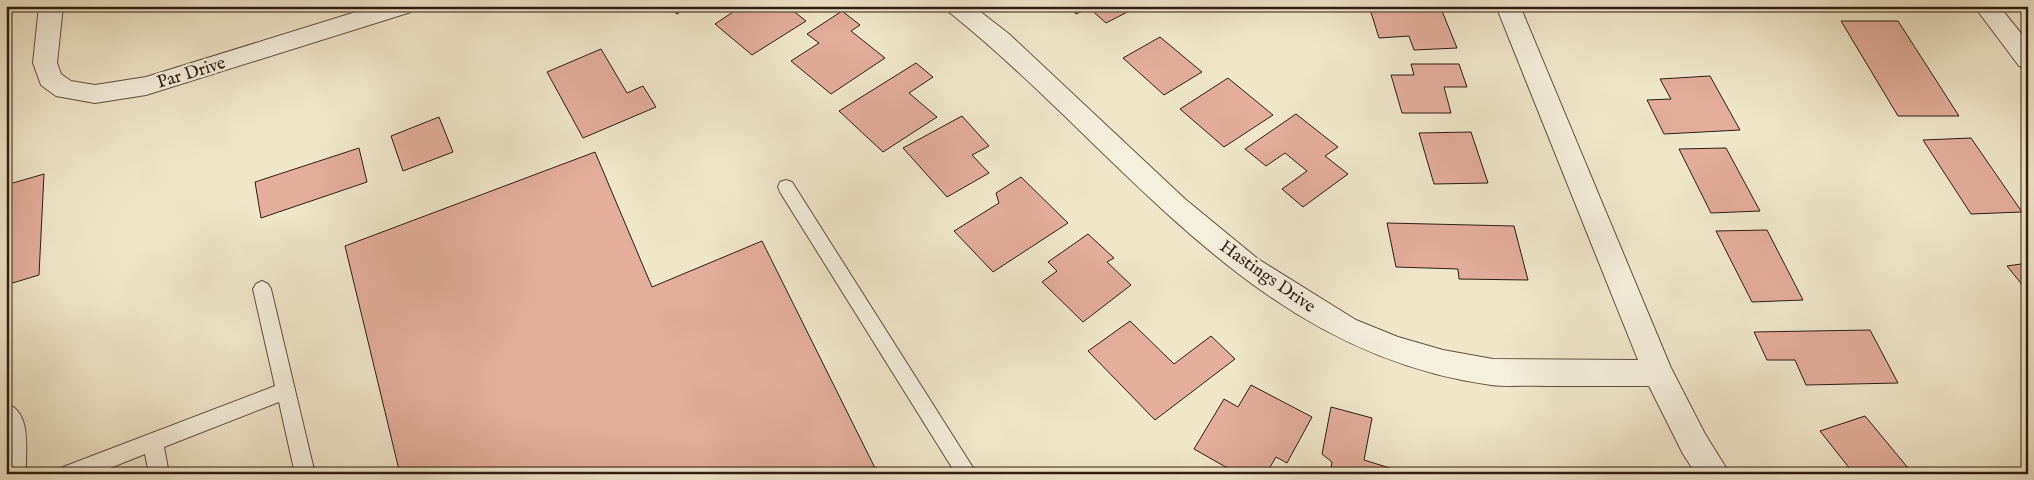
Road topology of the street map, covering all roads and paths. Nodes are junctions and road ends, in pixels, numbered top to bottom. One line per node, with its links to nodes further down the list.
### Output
1 (51, 6): 2 (street, Par Drive)
2 (404, 6)
3 (957, 6): 11 (street, Hastings Drive)
4 (1508, 6): 11 (street)
5 (1986, 6): 7 (street)
6 (2028, 22): 7 (street)
7 (2002, 26): 8 (street)
8 (2028, 60)
9 (786, 187): 19 (lane)
10 (262, 288): 12 (lane)
11 (1658, 373): 20 (street)
12 (286, 391): 14 (lane); 18 (lane)
13 (6, 412): 15 (lane)
14 (153, 442): 16 (lane); 17 (lane)
15 (16, 474)
16 (70, 474)
17 (159, 474)
18 (305, 474)
19 (968, 474)
20 (1714, 474)

